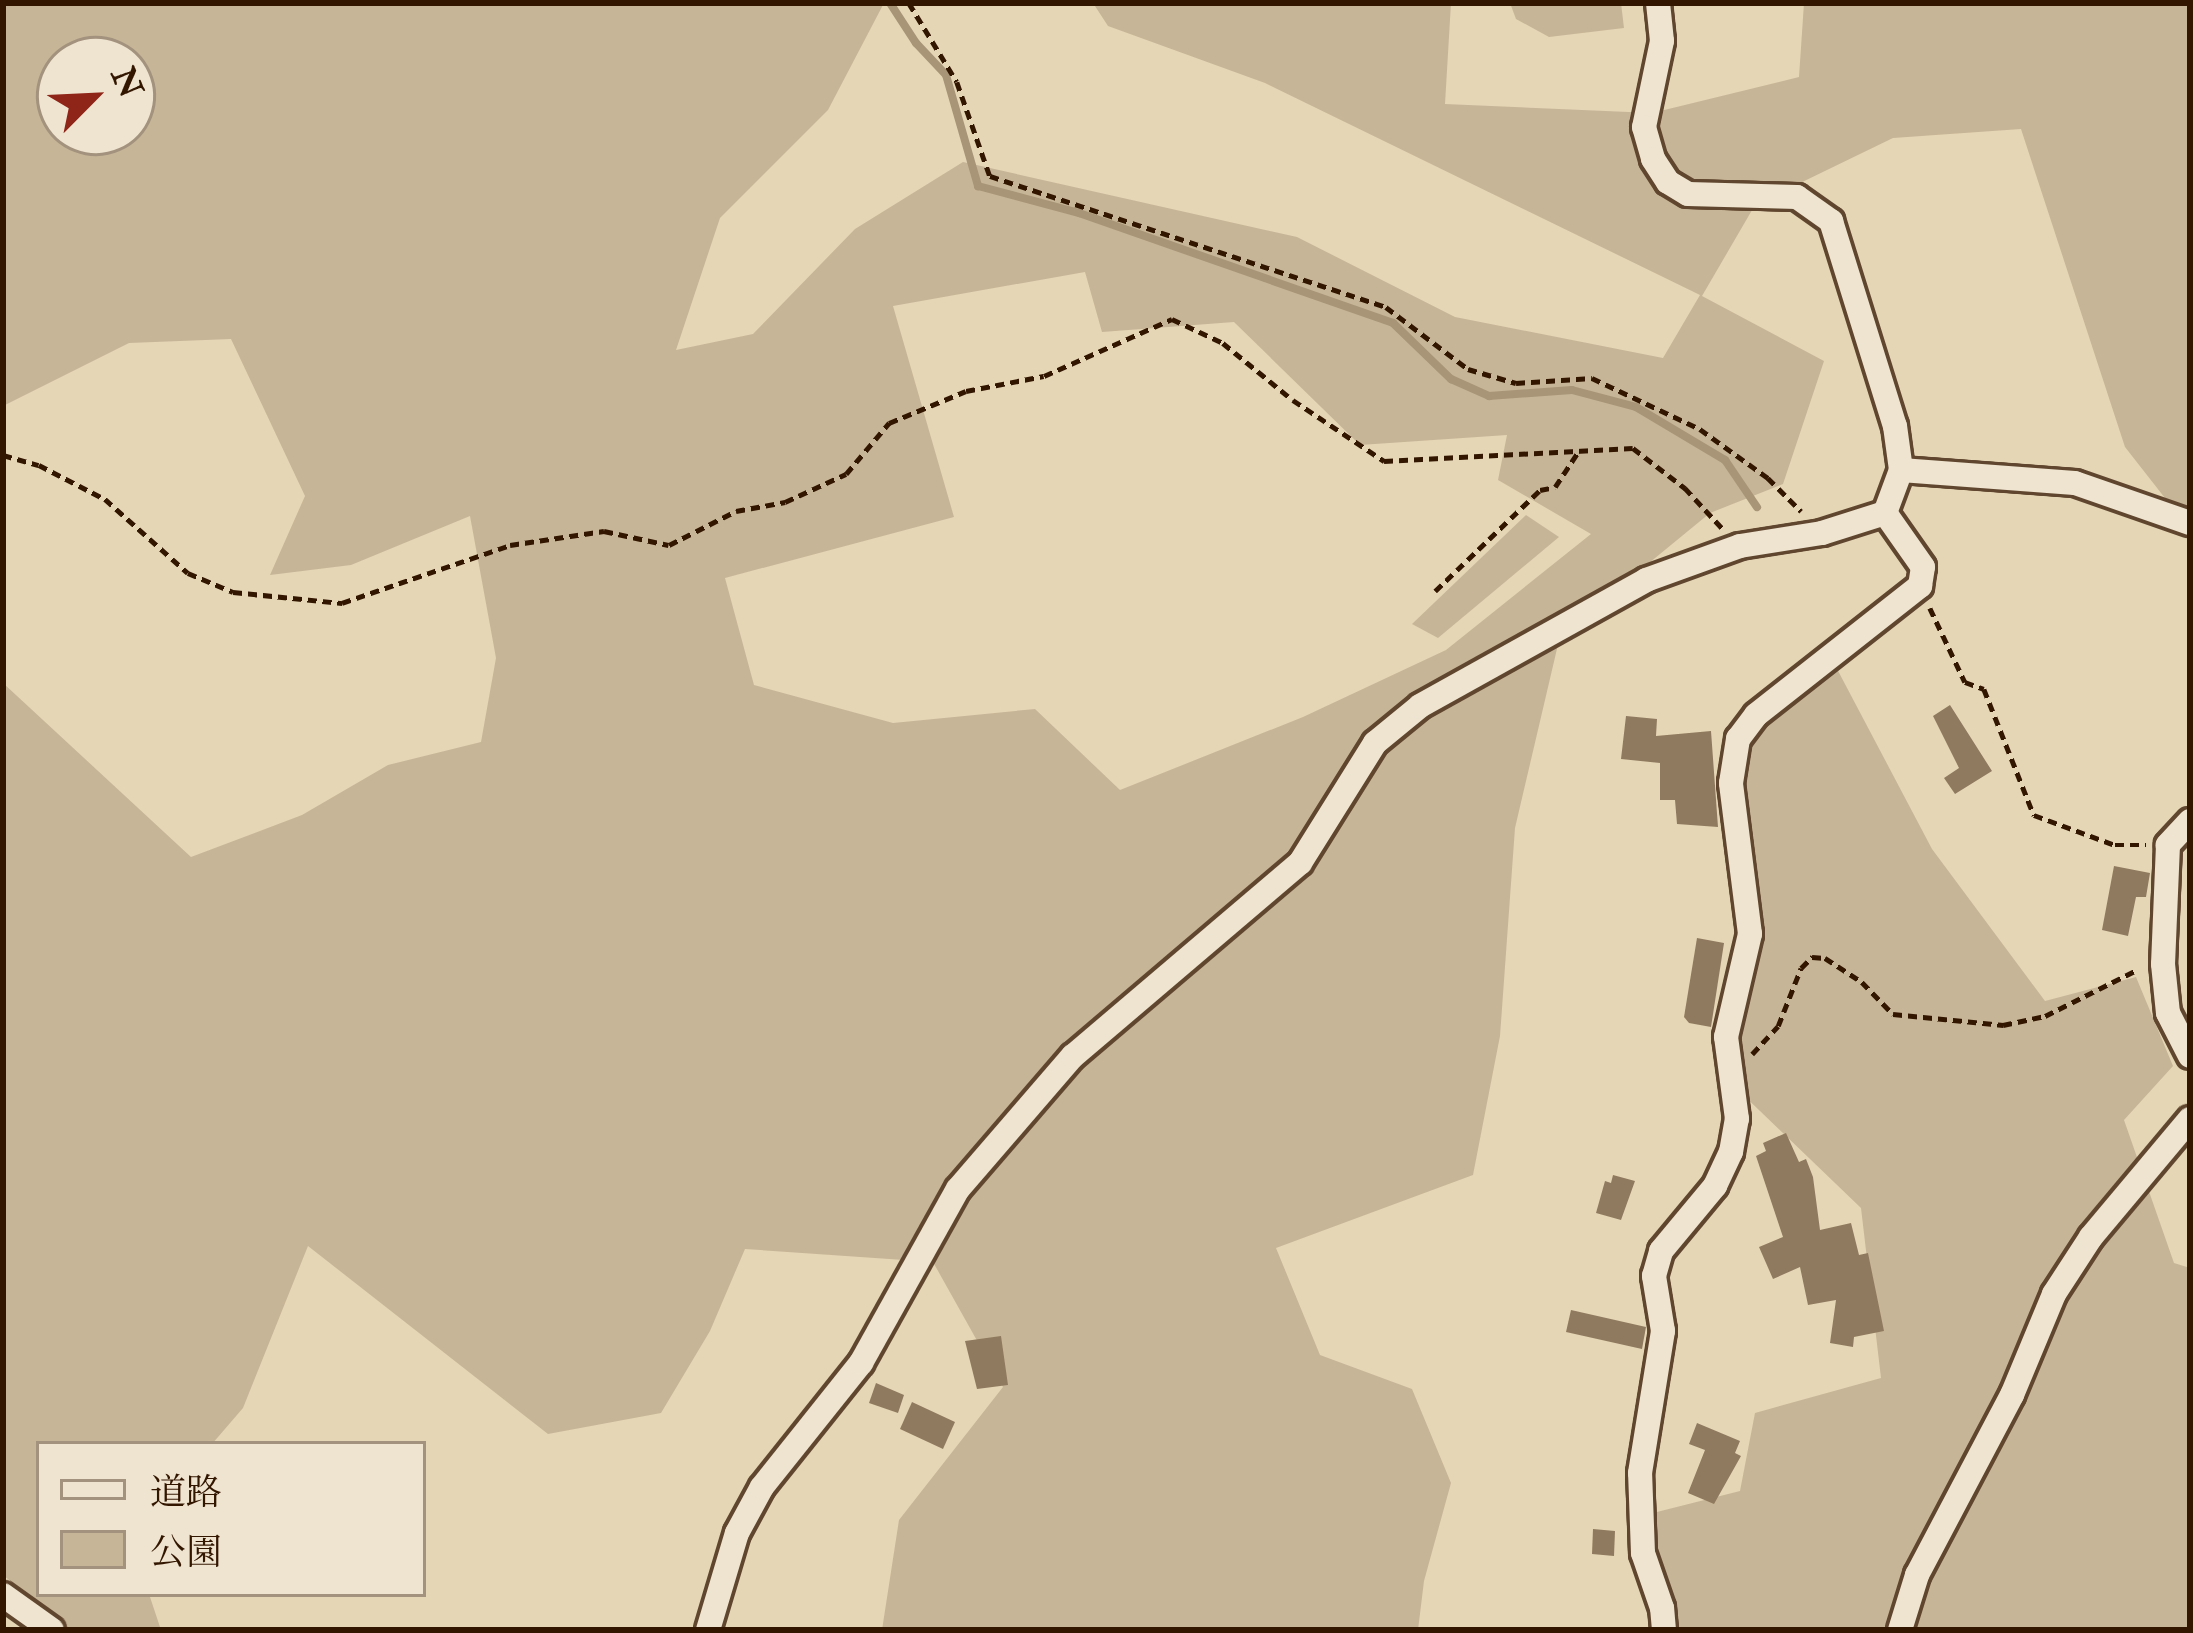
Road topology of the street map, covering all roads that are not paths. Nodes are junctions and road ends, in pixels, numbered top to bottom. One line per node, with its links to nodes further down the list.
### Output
1 (1658, 3): 2 (street)
2 (1901, 470): 3 (street); 4 (street)
3 (1885, 513): 10 (street); 11 (street)
4 (2190, 524)
5 (2190, 821): 6 (street)
6 (2190, 1056)
7 (2190, 1119): 12 (street)
8 (3, 1595): 9 (street)
9 (52, 1630)
10 (708, 1630)
11 (1664, 1630)
12 (1900, 1630)

